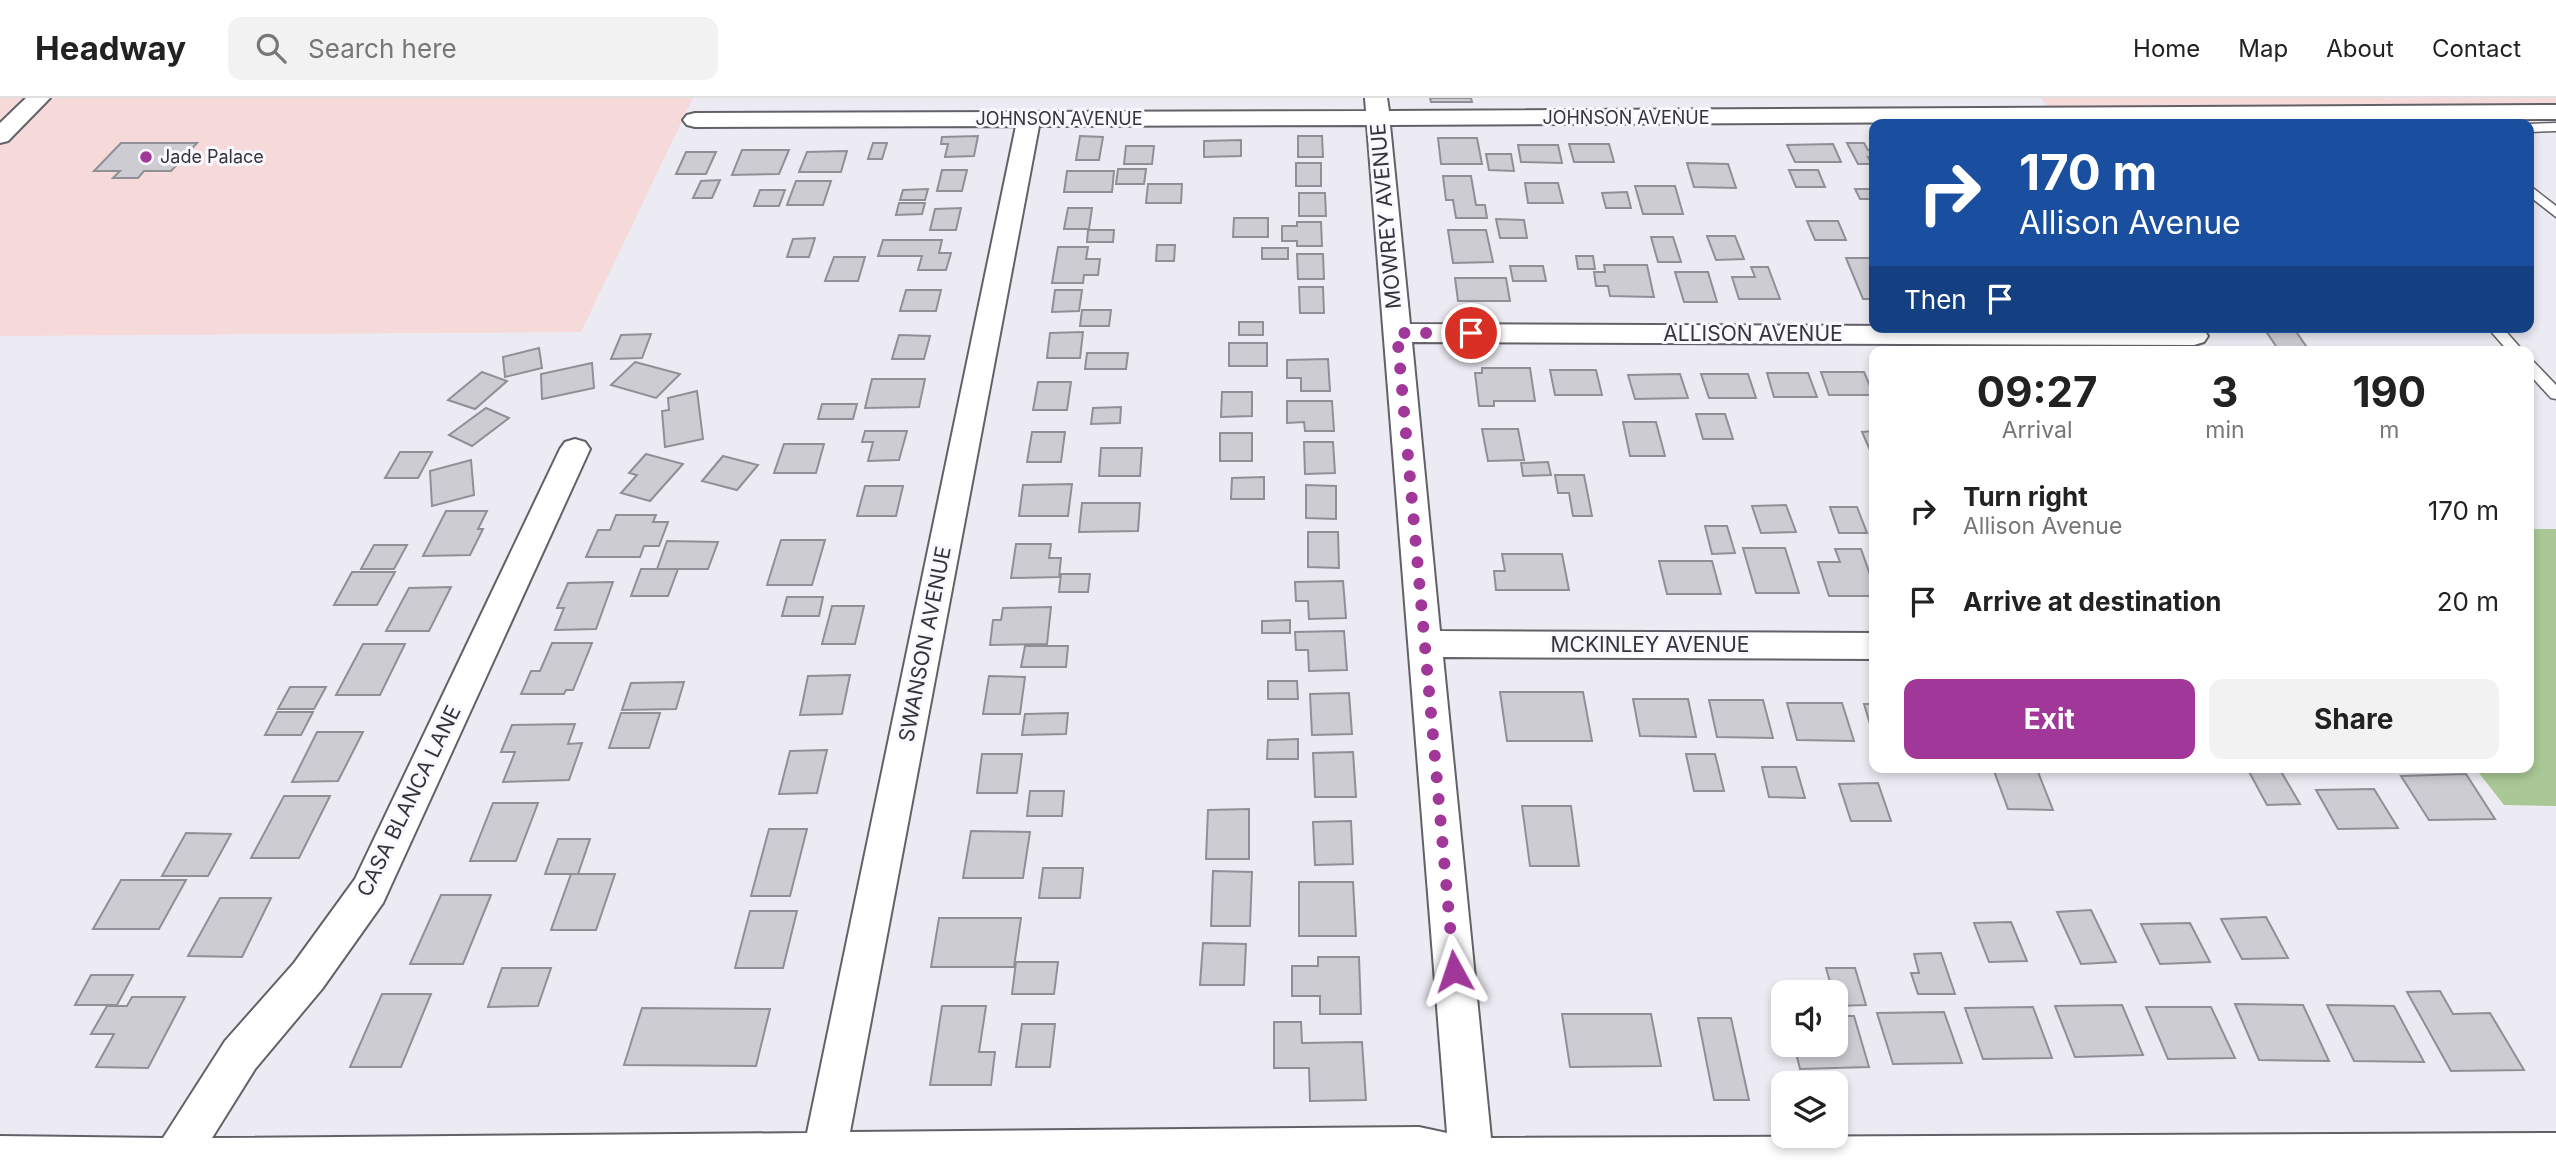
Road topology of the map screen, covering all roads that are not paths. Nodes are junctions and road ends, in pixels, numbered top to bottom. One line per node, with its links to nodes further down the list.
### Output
1 (39, 98): 9 (street)
2 (1377, 108): 3 (street, JOHNSON AVENUE); 5 (street, JOHNSON AVENUE); 12 (street, MOWREY AVENUE)
3 (2050, 112): 4 (street, JOHNSON AVENUE)
4 (2556, 112)
5 (1029, 119): 6 (street, JOHNSON AVENUE); 24 (street, SWANSON AVENUE)
6 (695, 120)
7 (2556, 127): 8 (lane)
8 (2534, 128)
9 (0, 136)
10 (2534, 193): 11 (lane)
11 (2556, 213)
12 (1397, 333): 14 (street, ALLISON AVENUE); 19 (street, MOWREY AVENUE)
13 (2500, 333): 15 (lane)
14 (2195, 338)
15 (2511, 346)
16 (2534, 370): 17 (lane)
17 (2556, 394)
18 (575, 449): 23 (street, CASA BLANCA LANE)
19 (1425, 645): 20 (street, MCKINLEY AVENUE); 25 (street, MOWREY AVENUE)
20 (1869, 646)
21 (2556, 1155): 25 (street)
22 (0, 1158): 23 (street)
23 (174, 1160): 24 (street)
24 (823, 1162): 25 (street)
25 (1471, 1165)

